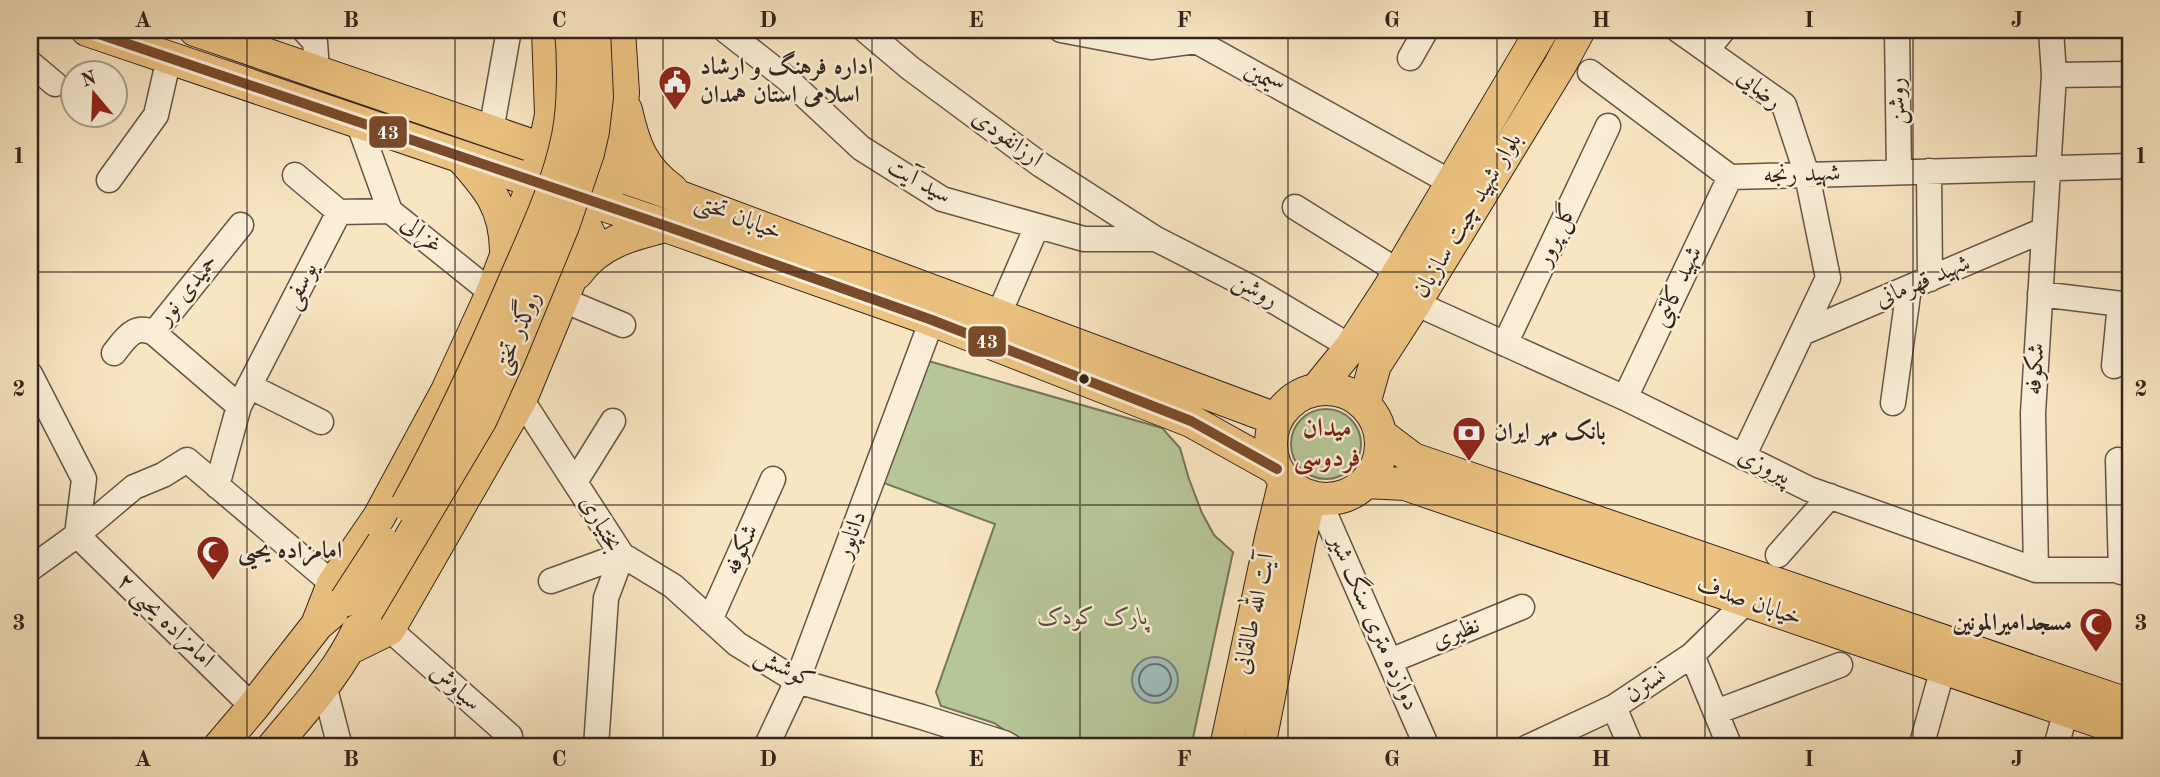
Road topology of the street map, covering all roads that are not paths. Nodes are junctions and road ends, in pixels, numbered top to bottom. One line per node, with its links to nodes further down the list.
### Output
1 (87, 30): 20 (main road, خیابان تختی)
2 (195, 30): 23 (main road, خیابان تختی)
3 (304, 30): 23 (street)
4 (509, 30): 33 (street)
5 (594, 30): 102 (main road, روگذر تختی, bridge)
6 (619, 30): 28 (main road)
7 (725, 30): 55 (street, سید آیت)
8 (865, 30): 57 (street, ارزانفودی)
9 (1060, 30): 18 (street, سیمین)
10 (1426, 30): 21 (street)
11 (1542, 30): 46 (main road, بلوار شهید چیت سازیان)
12 (1579, 30): 64 (main road, بلوار شهید چیت سازیان)
13 (1678, 30): 19 (street, رضایی)
14 (1723, 30): 19 (street)
15 (1897, 30): 39 (street, روشن)
16 (2050, 30): 25 (street, شکوفه)
17 (556, 33): 29 (main road); 33 (main road); 102 (main road, روگذر تختی, bridge)
18 (1191, 36): 46 (street, سیمین)
19 (1707, 50): 42 (street, رضایی)
20 (169, 58): 30 (main road, خیابان تختی); 44 (street)
21 (1410, 58)
22 (30, 64): 27 (street)
23 (317, 71): 33 (main road, خیابان تختی)
24 (1590, 72): 43 (street, شهید رنجه)
25 (2054, 75): 26 (street); 37 (street, شکوفه)
26 (2130, 75)
27 (55, 84)
28 (623, 93): 32 (main road); 47 (main road)
29 (551, 115): 32 (main road); 34 (main road)
30 (358, 122): 35 (main road, خیابان تختی); 50 (street, غزالی)
31 (1608, 126): 71 (street, گل پرور)
32 (620, 130): 38 (main road)
33 (495, 132): 34 (main road, خیابان تختی)
34 (544, 149): 38 (main road, خیابان تختی); 45 (main road)
35 (461, 157): 45 (main road, خیابان تختی); 58 (main road)
36 (2130, 166): 37 (street, شهید رنجه)
37 (2048, 168): 40 (street, شهید رنجه); 56 (street, شکوفه)
38 (612, 172): 47 (main road, خیابان تختی); 48 (main road)
39 (1899, 172): 40 (street, شهید رنجه); 42 (street, شهید رنجه)
40 (1929, 172): 60 (street)
41 (295, 175): 51 (street)
42 (1807, 175): 43 (street, شهید رنجه); 70 (street)
43 (1730, 177): 78 (street, شهید کاتبی)
44 (109, 180)
45 (534, 181): 48 (main road, خیابان تختی); 52 (main road)
46 (1452, 183): 59 (main road, بلوار شهید چیت سازیان)
47 (681, 197): 66 (main road, خیابان تختی)
48 (603, 205): 54 (main road, خیابان تختی)
49 (1295, 207): 59 (street)
50 (390, 211): 51 (street); 62 (street, غزالی)
51 (340, 212): 77 (street, یوسفی)
52 (522, 212): 58 (main road); 61 (main road)
53 (241, 225): 69 (street, حمیدی نور)
54 (666, 226): 61 (main road); 67 (main road, خیابان تختی)
55 (1037, 226): 57 (street, سید آیت); 66 (street)
56 (2044, 230): 60 (street, شهید قهرمانی); 63 (street, شکوفه)
57 (1156, 239): 72 (street, روشن)
58 (506, 253): 62 (main road)
59 (1399, 272): 72 (main road, بلوار شهید چیت سازیان)
60 (1920, 283): 70 (street, شهید قهرمانی); 80 (street)
61 (566, 291): 68 (street); 79 (main road)
62 (492, 293): 102 (main road)
63 (2040, 293): 65 (street); 98 (street, شکوفه)
64 (1415, 303): 71 (street, پیروزی); 81 (main road, بلوار شهید چیت سازیان)
65 (2125, 304): 74 (street)
66 (998, 316): 82 (main road, خیابان تختی)
67 (932, 320): 92 (main road, خیابان تختی); 109 (street, داناپور)
68 (623, 325)
69 (153, 333): 73 (street); 77 (street, حمیدی نور)
70 (1802, 333): 86 (street)
71 (1506, 344): 78 (street, پیروزی)
72 (1351, 347): 76 (main road, بلوار شهید چیت سازیان)
73 (114, 354)
74 (2114, 366)
75 (30, 374): 94 (street)
76 (1317, 389): 81 (main road); 82 (main road)
77 (244, 396): 84 (street, حمیدی نور); 91 (street, یوسفی)
78 (1625, 398): 86 (street, پیروزی)
79 (522, 400): 89 (street, بختیاری); 102 (main road)
80 (1893, 403)
81 (1364, 404): 85 (main road)
82 (1276, 419): 92 (main road)
83 (613, 421): 89 (street)
84 (321, 422)
85 (1380, 434): 90 (main road); 111 (main road, خیابان صدف)
86 (1743, 457): 93 (street, پیروزی)
87 (2118, 460): 99 (street)
88 (773, 479): 104 (street, شکوفه)
89 (575, 482): 95 (street, بختیاری)
90 (1366, 482): 92 (main road); 101 (main road, خیابان صدف)
91 (218, 485): 94 (street); 102 (street)
92 (1298, 486): 106 (street, دوازده متری سنگ شیر); 124 (main road, آیت الله طالقانی); 125 (main road, آیت الله طالقانی)
93 (1830, 496): 96 (street); 98 (street, پیروزی)
94 (77, 535): 97 (street); 112 (street, امامزاده یحیی ۲)
95 (622, 555): 100 (street); 104 (street, کوشش); 122 (street, بختیاری)
96 (1778, 555)
97 (30, 569)
98 (2036, 570): 99 (street, پیروزی)
99 (2126, 571)
100 (551, 581)
101 (1747, 601): 105 (street, نسترن); 108 (main road, خیابان صدف)
102 (359, 606): 110 (main road); 112 (main road); 121 (street, سیاوش)
103 (1522, 607): 106 (street, نظیری)
104 (710, 620): 109 (street, کوشش)
105 (1692, 655): 113 (street, نسترن); 115 (street)
106 (1390, 661): 126 (street, دوازده متری سنگ شیر)
107 (1840, 665): 115 (street)
108 (1943, 668): 114 (main road, خیابان صدف); 130 (street)
109 (797, 681): 117 (street, کوشش); 123 (street, داناپور)
110 (324, 685): 119 (main road); 120 (street)
111 (2130, 705)
112 (253, 707): 118 (main road)
113 (1614, 707): 127 (street, نسترن); 128 (street)
114 (2066, 710): 116 (main road, خیابان صدف); 131 (street)
115 (1716, 712): 129 (street)
116 (2130, 732)
117 (1006, 746)
118 (219, 747)
119 (273, 747)
120 (340, 747)
121 (502, 747)
122 (596, 747)
123 (766, 747)
124 (1226, 747)
125 (1259, 747)
126 (1427, 747)
127 (1528, 747)
128 (1631, 747)
129 (1730, 747)
130 (1921, 747)
131 (2056, 747)

